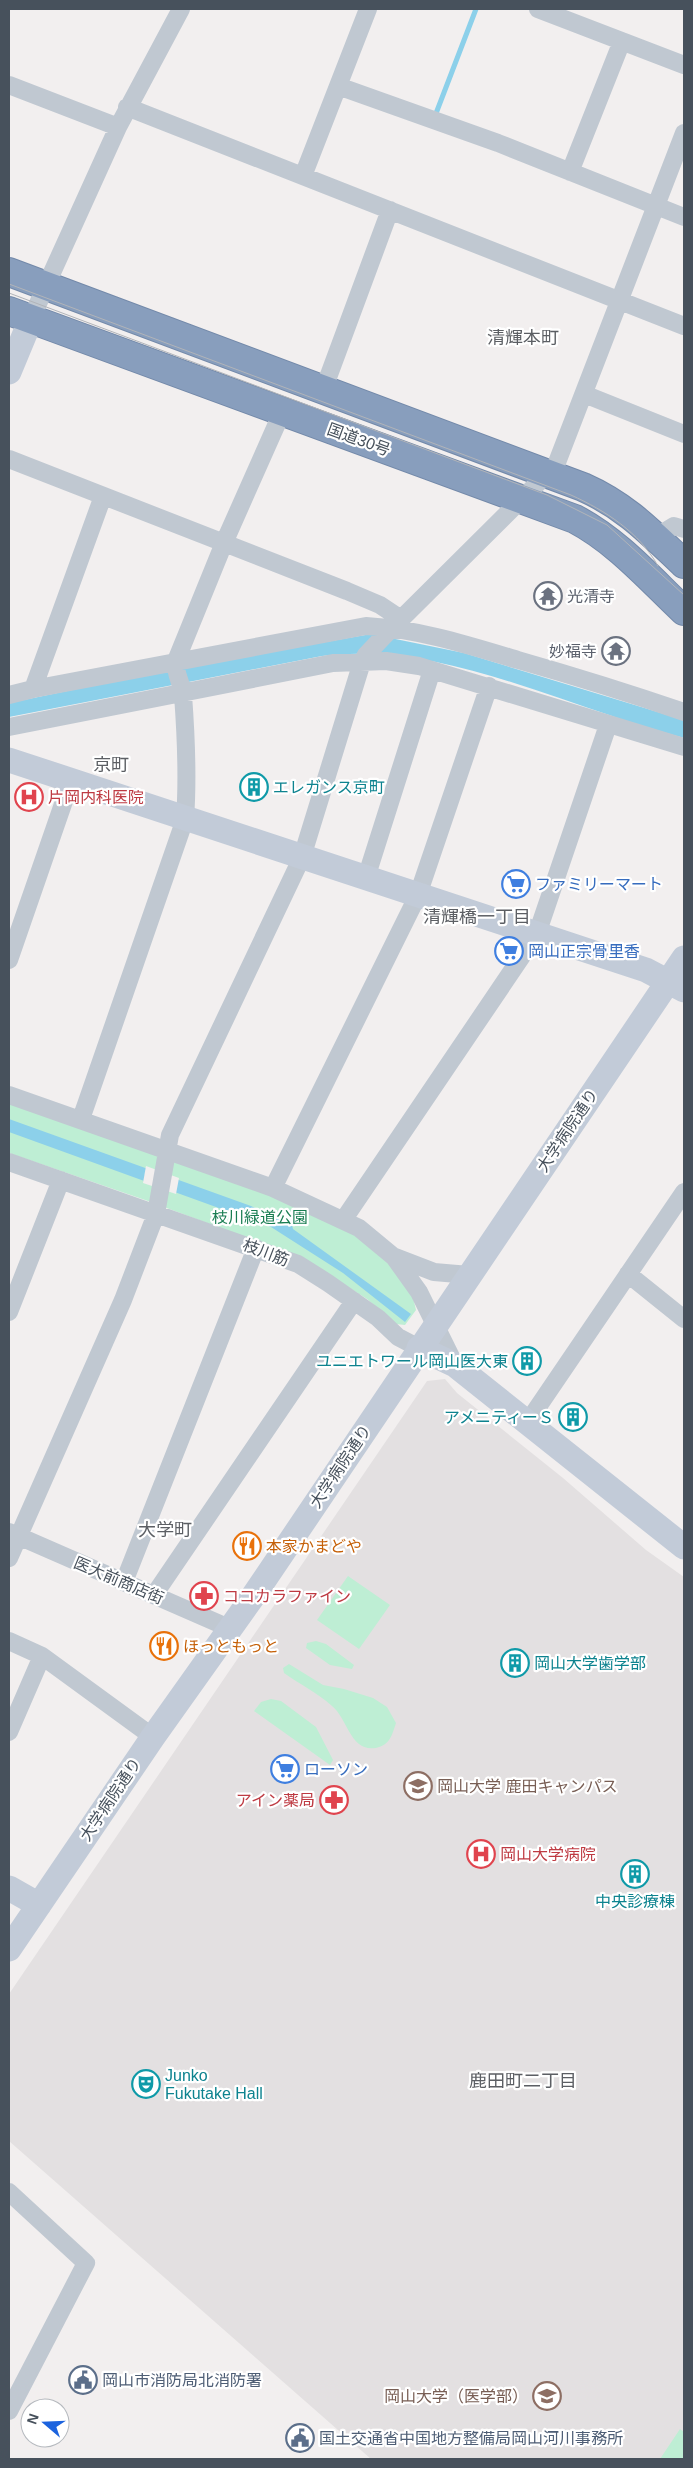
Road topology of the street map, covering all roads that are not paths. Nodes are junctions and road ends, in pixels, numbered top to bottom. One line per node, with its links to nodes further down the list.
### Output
1 (181, 9): 8 (street)
2 (368, 9): 7 (street)
3 (538, 9): 4 (street)
4 (622, 41): 5 (street); 11 (street)
5 (684, 65)
6 (9, 85): 9 (street)
7 (338, 86): 11 (street); 12 (street)
8 (127, 108): 9 (street); 12 (street)
9 (118, 127): 17 (street)
10 (684, 133): 13 (street)
11 (570, 172): 13 (street)
12 (303, 176): 14 (street)
13 (656, 206): 15 (street); 18 (street)
14 (390, 210): 18 (street); 22 (street)
15 (684, 217)
16 (9, 272): 17 (highway, 国道30号)
17 (46, 287): 19 (street); 22 (highway, 国道30号)
18 (620, 300): 20 (street); 23 (street)
19 (20, 315): 21 (street); 24 (highway, 国道30号)
20 (684, 326)
21 (9, 372)
22 (323, 391): 27 (highway, 国道30号)
23 (584, 394): 25 (street); 27 (street)
24 (283, 410): 29 (highway, 国道30号); 32 (street)
25 (684, 434)
26 (9, 458): 28 (street)
27 (547, 473): 29 (street); 31 (highway, 国道30号)
28 (103, 496): 32 (street); 40 (street)
29 (522, 500): 34 (highway, 国道30号); 35 (street)
30 (684, 529): 31 (street)
31 (656, 537): 33 (highway, 国道30号)
32 (224, 544): 35 (street); 37 (street)
33 (684, 564)
34 (684, 611)
35 (393, 627): 36 (street); 37 (street); 43 (street)
36 (364, 658): 38 (street); 41 (street); 50 (street)
37 (176, 664): 40 (street); 41 (street)
38 (432, 670): 39 (street); 51 (street)
39 (489, 686): 44 (street); 52 (street)
40 (33, 689): 42 (street)
41 (182, 689): 45 (street); 49 (street)
42 (9, 695)
43 (684, 712)
44 (608, 725): 46 (street); 53 (street)
45 (9, 727)
46 (684, 747)
47 (9, 760): 48 (street)
48 (70, 781): 49 (street); 55 (street)
49 (186, 819): 50 (street); 58 (street)
50 (302, 857): 51 (street); 59 (street)
51 (366, 878): 52 (street)
52 (418, 896): 53 (street); 62 (street)
53 (537, 934): 56 (street); 65 (street)
54 (684, 958): 56 (street, 大学病院通り)
55 (9, 960)
56 (676, 985): 69 (street, 大学病院通り)
57 (9, 1095): 58 (street)
58 (81, 1120): 59 (street)
59 (167, 1149): 62 (street); 64 (street)
60 (9, 1162): 61 (street, 枝川筋)
61 (61, 1180): 64 (street, 枝川筋); 71 (street)
62 (273, 1188): 65 (street)
63 (684, 1192): 68 (street)
64 (156, 1214): 66 (street, 枝川筋); 77 (street)
65 (344, 1219): 67 (street)
66 (256, 1248): 70 (street, 枝川筋); 80 (street)
67 (394, 1257): 69 (street); 73 (street)
68 (628, 1274): 72 (street); 76 (street)
69 (470, 1275): 73 (street, 大学病院通り)
70 (354, 1301): 74 (street, 枝川筋); 81 (street)
71 (9, 1312)
72 (684, 1319)
73 (435, 1325): 74 (street, 大学病院通り); 75 (street)
74 (420, 1348): 75 (street); 82 (street, 大学病院通り)
75 (455, 1365): 76 (street)
76 (527, 1423): 78 (street)
77 (14, 1534): 79 (street); 80 (street, 医大前商店街)
78 (683, 1542)
79 (9, 1558)
80 (124, 1582): 81 (street, 医大前商店街)
81 (154, 1596): 82 (street, 医大前商店街)
82 (229, 1628): 86 (street, 大学病院通り)
83 (9, 1641): 84 (street)
84 (42, 1656): 85 (street); 86 (street)
85 (9, 1732)
86 (153, 1737): 88 (street, 大学病院通り)
87 (9, 1888): 88 (street)
88 (39, 1905): 89 (street, 大学病院通り)
89 (9, 1949)
90 (9, 2192): 91 (street)
91 (9, 2411)

